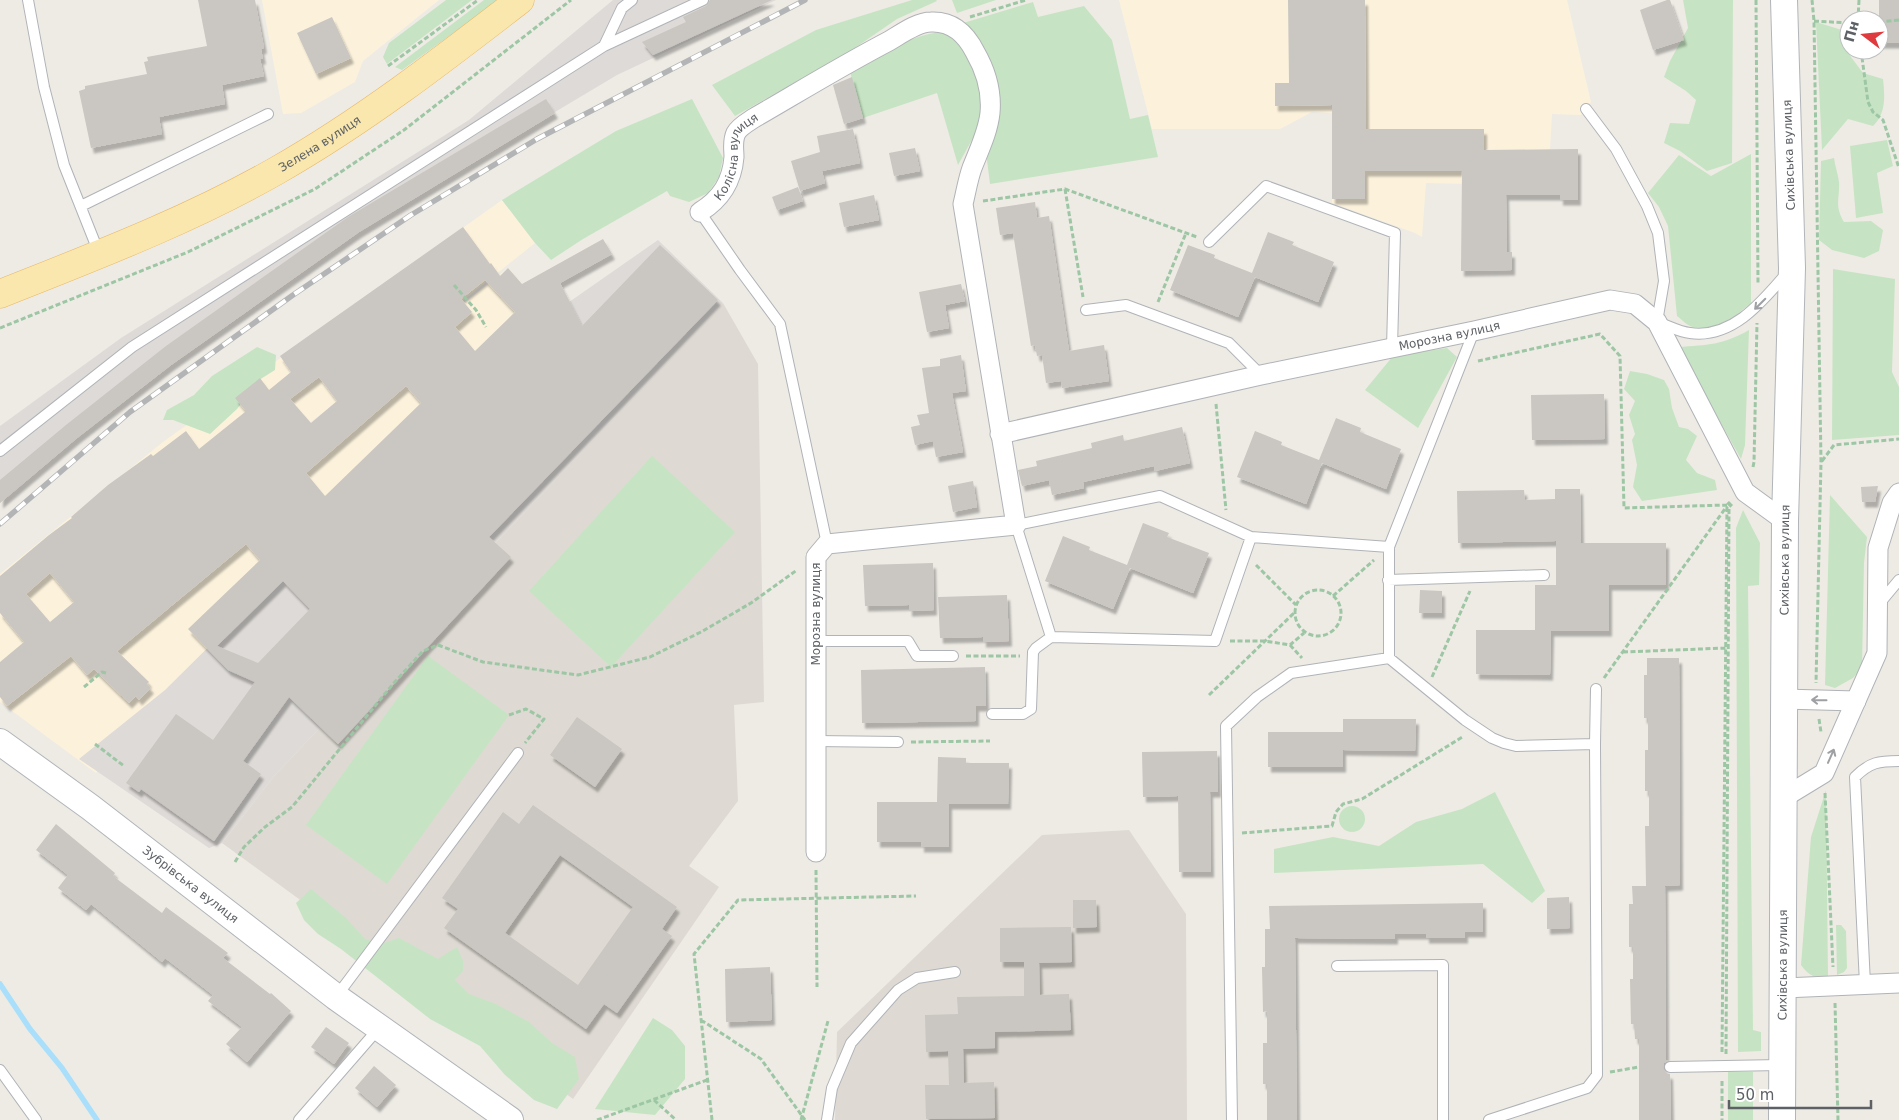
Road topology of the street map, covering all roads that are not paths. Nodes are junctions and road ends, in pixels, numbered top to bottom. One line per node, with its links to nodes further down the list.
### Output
1 (28, 0): 10 (lane)
2 (520, 0): 13 (main road, Зелена вулиця)
3 (632, 0): 6 (lane)
4 (702, 0): 7 (lane)
5 (1784, 0): 14 (main road, Сихівська вулиця)
6 (620, 4): 7 (lane)
7 (604, 46): 22 (lane)
8 (1586, 108): 17 (lane)
9 (268, 114): 10 (lane)
10 (81, 206): 13 (lane)
11 (700, 212): 21 (street, Колісна вулиця); 28 (lane, Колісна вулиця)
12 (1209, 242): 19 (lane)
13 (99, 254): 15 (main road, Зелена вулиця)
14 (1792, 268): 17 (lane, one-way to 17); 24 (main road, Сихівська вулиця)
15 (0, 294)
16 (1086, 310): 20 (lane)
17 (1657, 322): 18 (street, Морозна вулиця); 24 (street, Морозна вулиця)
18 (1474, 331): 19 (street, Морозна вулиця); 27 (lane)
19 (1392, 348): 20 (street, Морозна вулиця)
20 (1261, 375): 21 (street, Морозна вулиця)
21 (1000, 434): 25 (street)
22 (0, 451)
23 (1899, 493): 32 (street)
24 (1785, 521): 38 (main road, Сихівська вулиця)
25 (1016, 525): 26 (lane); 28 (street); 33 (lane)
26 (1251, 537): 27 (lane); 33 (lane)
27 (1390, 547): 30 (lane)
28 (821, 551): 34 (street, Морозна вулиця)
29 (1544, 575): 30 (lane)
30 (1388, 580): 36 (lane)
31 (1899, 580): 32 (lane)
32 (1877, 606): 39 (street)
33 (1051, 637): 40 (lane)
34 (816, 641): 35 (lane); 42 (street, Морозна вулиця)
35 (953, 656)
36 (1389, 658): 44 (lane); 63 (lane)
37 (1596, 689): 44 (lane)
38 (1783, 699): 39 (street, one-way to 38); 47 (main road, Сихівська вулиця)
39 (1856, 701): 47 (street, one-way to 39)
40 (992, 714)
41 (0, 742): 54 (main road, Зубрівська вулиця)
42 (816, 742): 43 (lane); 48 (street, Морозна вулиця)
43 (898, 742)
44 (1595, 744): 65 (lane)
45 (518, 753): 54 (lane)
46 (1899, 761): 52 (lane)
47 (1783, 798): 53 (main road, Сихівська вулиця)
48 (816, 852)
49 (1337, 966): 64 (lane)
50 (955, 972): 62 (lane)
51 (1899, 983): 52 (street)
52 (1865, 984): 53 (street)
53 (1784, 988): 56 (main road, Сихівська вулиця)
54 (336, 997): 55 (main road, Зубрівська вулиця)
55 (379, 1028): 60 (lane); 61 (main road, Зубрівська вулиця)
56 (1783, 1065): 57 (lane); 66 (main road, Сихівська вулиця)
57 (1670, 1067)
58 (0, 1070): 59 (lane)
59 (36, 1120)
60 (299, 1120)
61 (510, 1120)
62 (827, 1120)
63 (1232, 1120)
64 (1443, 1120)
65 (1489, 1120)
66 (1782, 1120)

